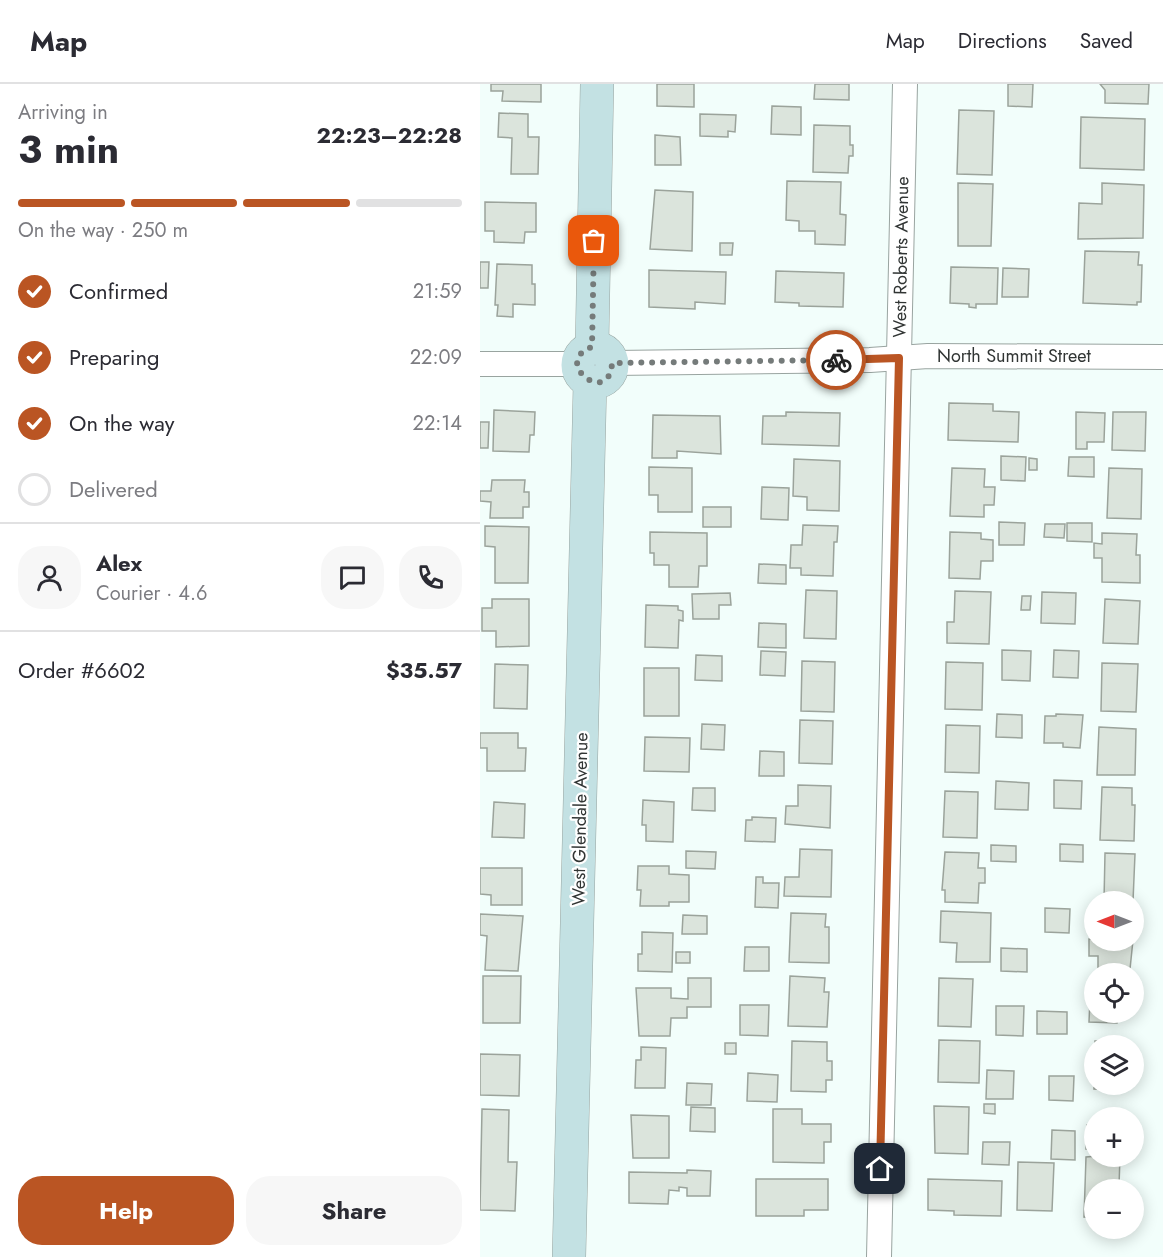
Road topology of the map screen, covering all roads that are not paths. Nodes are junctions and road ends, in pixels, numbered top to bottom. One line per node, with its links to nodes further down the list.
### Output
1 (597, 84): 6 (street, West Glendale Avenue)
2 (905, 84): 4 (street, West Roberts Avenue)
3 (1163, 357): 4 (street, North Summit Street)
4 (899, 358): 6 (street, North Summit Street); 8 (street, West Roberts Avenue)
5 (480, 364): 6 (street, North Summit Street)
6 (593, 364): 7 (street, West Glendale Avenue)
7 (569, 1257)
8 (879, 1257)

